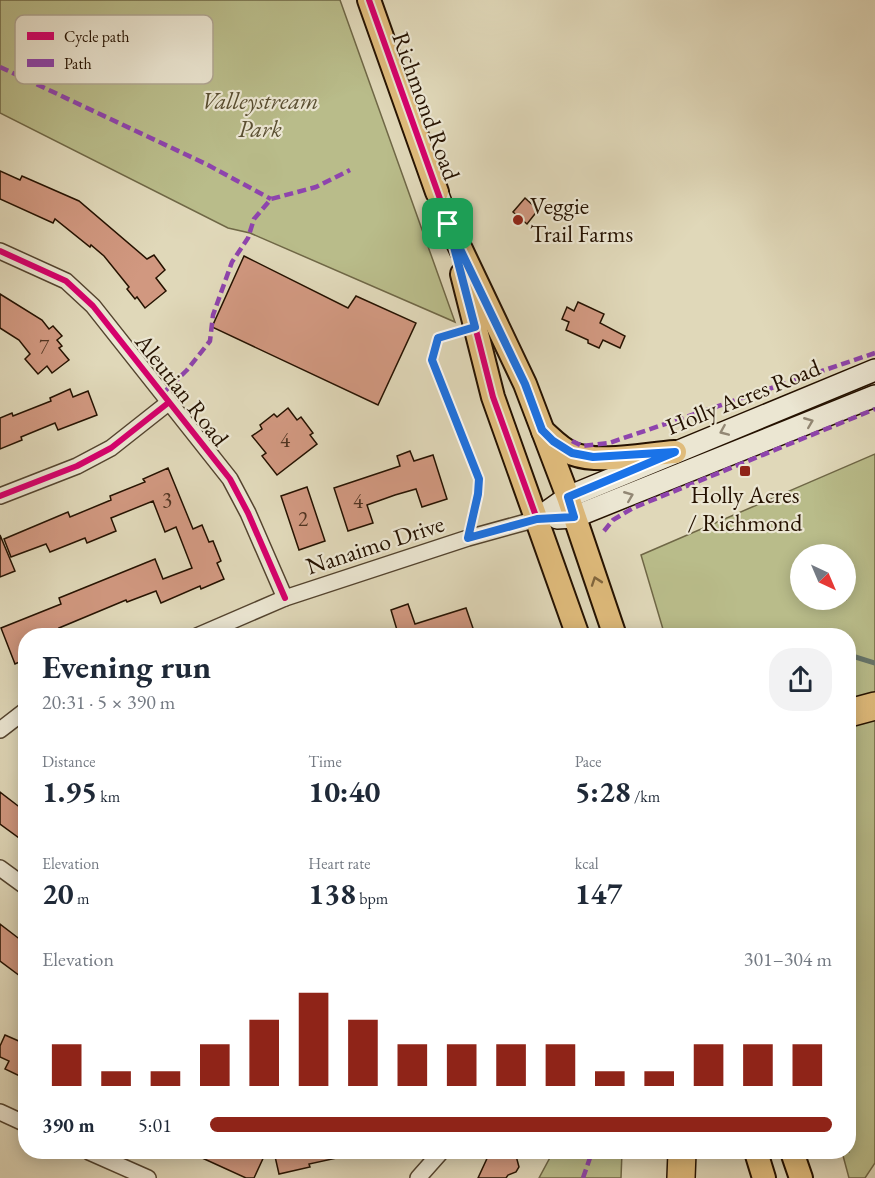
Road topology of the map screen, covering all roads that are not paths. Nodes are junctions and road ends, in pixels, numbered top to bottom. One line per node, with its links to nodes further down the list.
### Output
1 (369, 0): 2 (main road, Richmond Road)
2 (438, 192): 3 (main road, Richmond Road)
3 (448, 224): 8 (main road, Richmond Road); 12 (main road, Richmond Road)
4 (0, 251): 7 (street, Aleutian Road)
5 (875, 370): 9 (main road, Holly Acres Road, one-way to 9)
6 (875, 396): 11 (main road, Holly Acres Road, one-way to 6)
7 (168, 403): 10 (street); 13 (street, Aleutian Road)
8 (542, 430): 9 (main road); 11 (main road, Richmond Road)
9 (675, 452): 11 (main road, Holly Acres Road)
10 (0, 496)
11 (571, 507): 12 (main road, Holly Acres Road); 16 (main road, Richmond Road, one-way to 11)
12 (537, 519): 13 (street, Nanaimo Drive); 15 (main road, Richmond Road)
13 (285, 598): 14 (street, Nanaimo Drive)
14 (216, 628)
15 (575, 628)
16 (612, 628)
17 (875, 706): 18 (highway)
18 (856, 711)
19 (18, 716): 20 (street)
20 (0, 730)
21 (0, 867): 22 (street)
22 (18, 881)
23 (0, 1112): 24 (street)
24 (18, 1120)
25 (105, 1159): 30 (street)
26 (435, 1159): 31 (street)
27 (682, 1159): 32 (highway)
28 (758, 1159): 33 (main road)
29 (794, 1159): 34 (main road)
30 (148, 1178)
31 (418, 1178)
32 (681, 1178)
33 (764, 1178)
34 (801, 1178)

